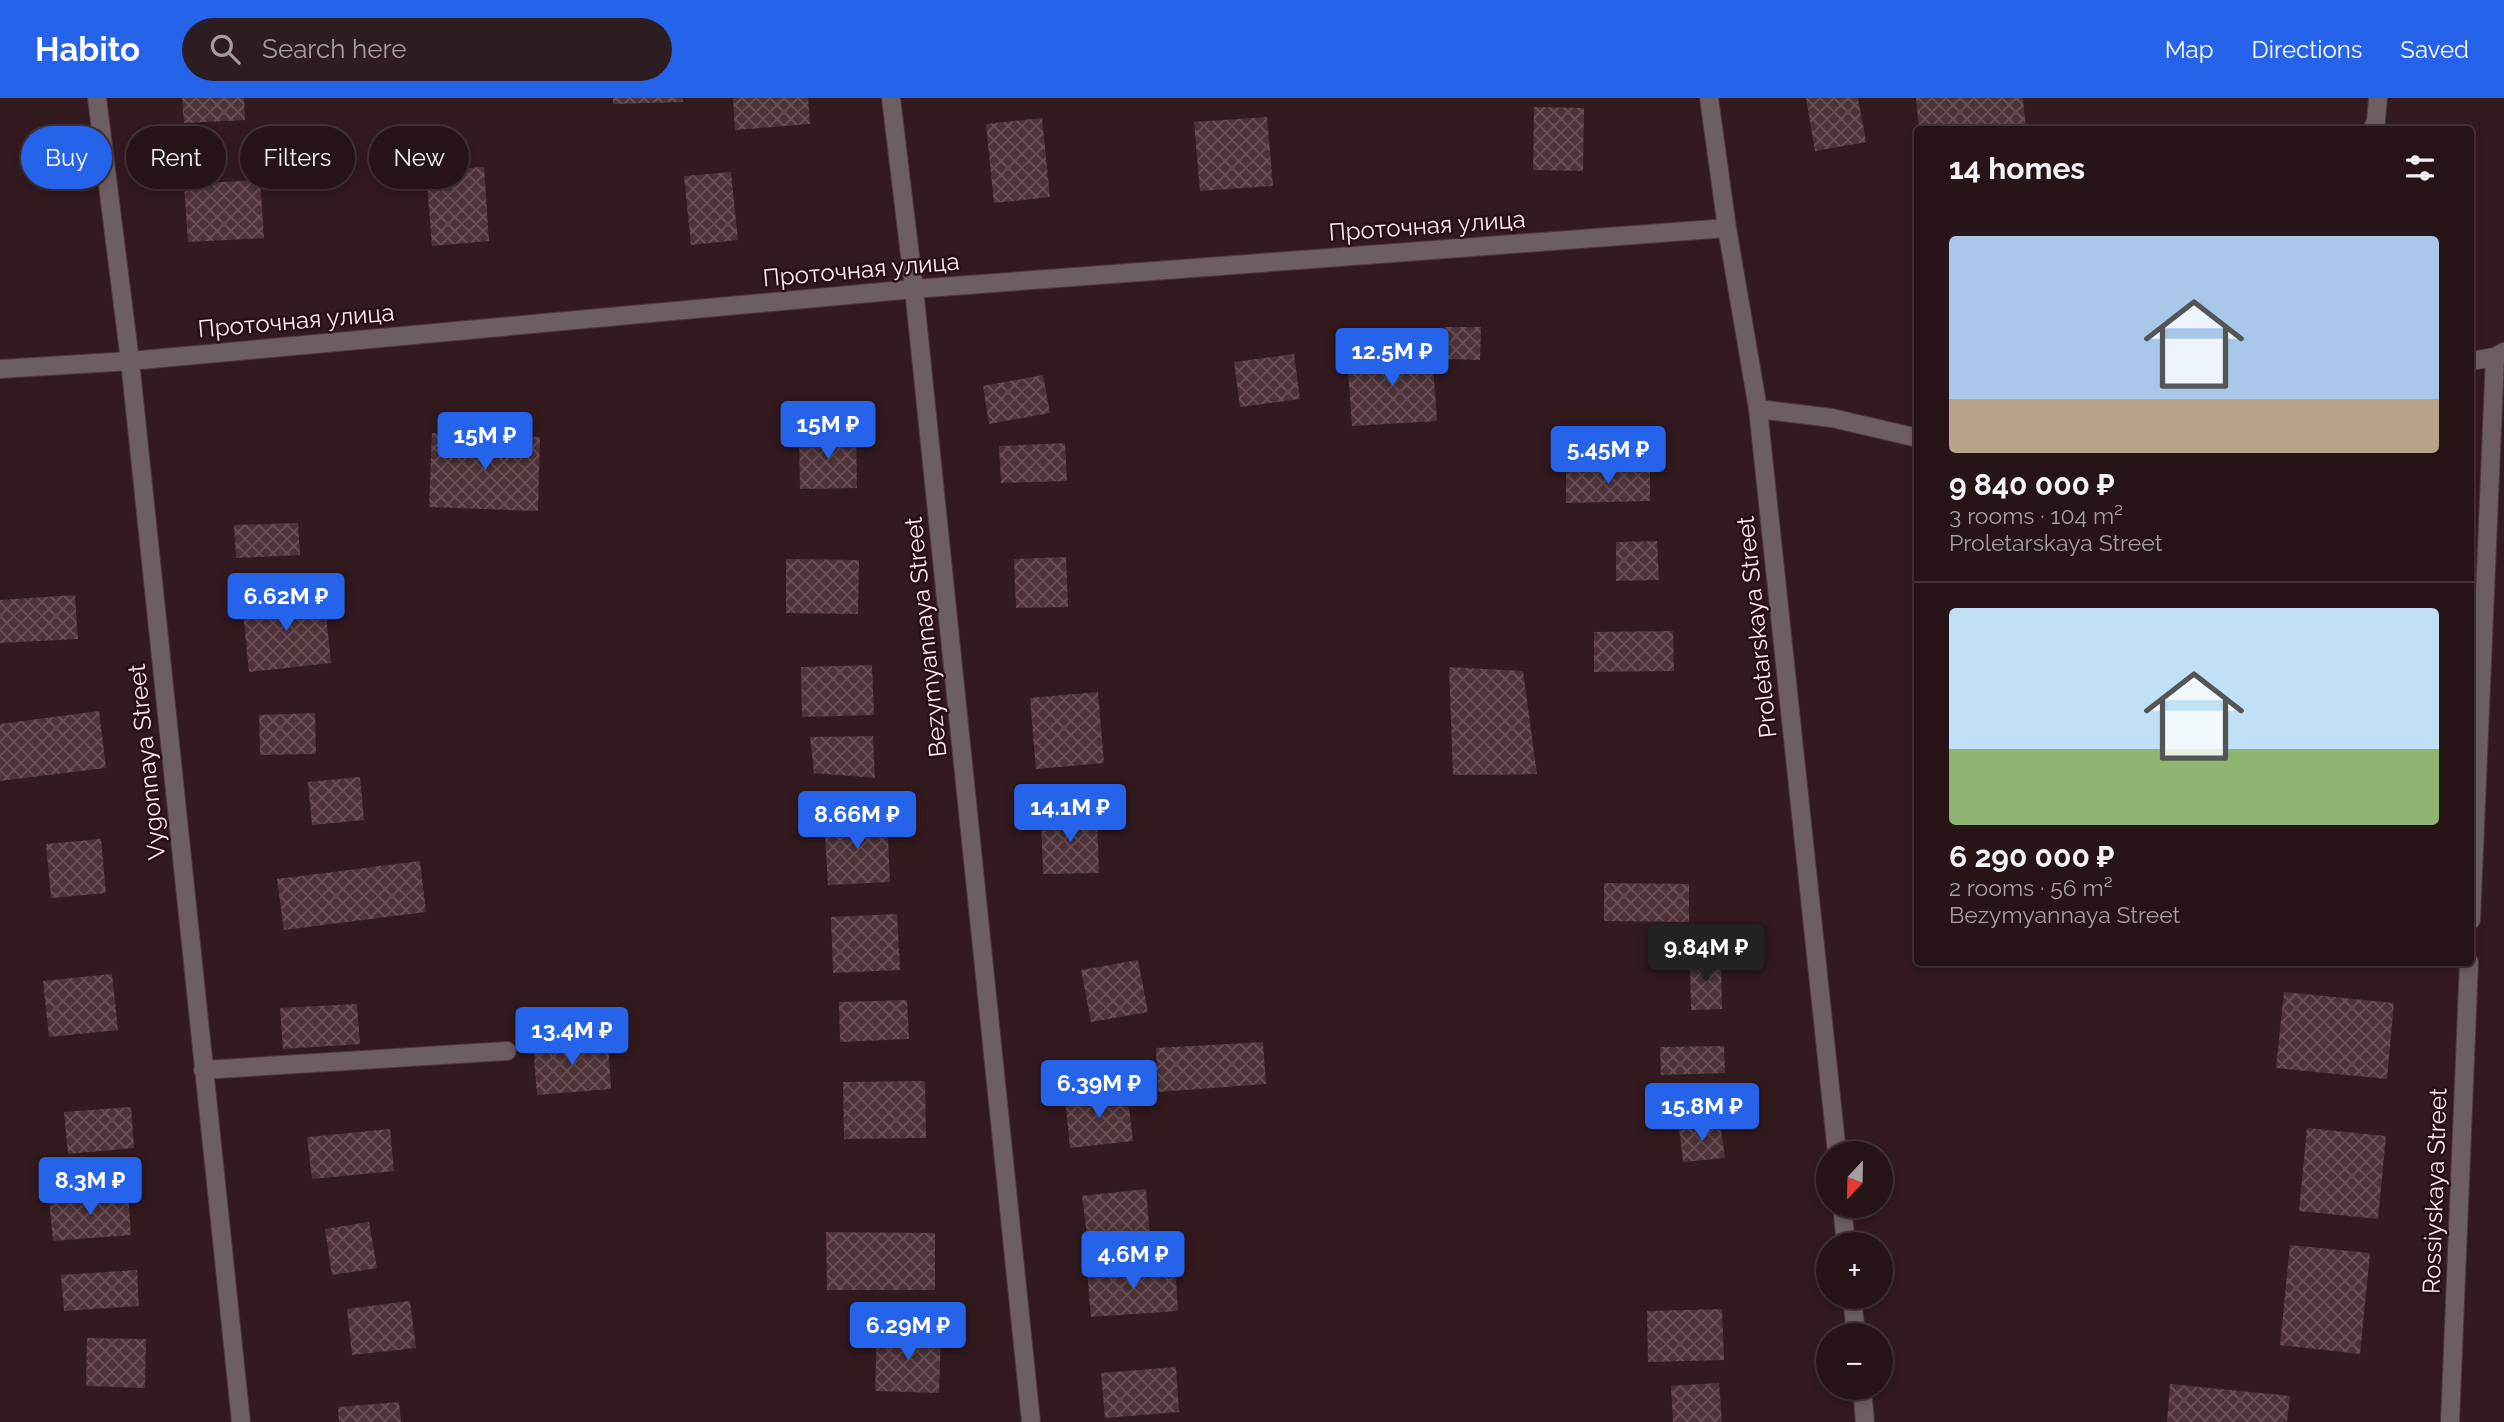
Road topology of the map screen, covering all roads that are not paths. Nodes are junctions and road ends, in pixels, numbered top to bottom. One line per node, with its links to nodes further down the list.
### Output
1 (97, 98): 10 (street, Vygonnaya Street)
2 (891, 98): 7 (street, Bezymyannaya Street)
3 (1709, 98): 6 (street, Proletarskaya Street)
4 (2378, 98): 5 (street)
5 (2374, 126)
6 (1727, 228): 7 (street, Проточная улица); 12 (street, Proletarskaya Street)
7 (914, 289): 10 (street, Проточная улица); 21 (street, Bezymyannaya Street)
8 (2499, 355): 9 (street); 14 (street)
9 (2474, 359)
10 (130, 361): 11 (street, Проточная улица); 17 (street, Vygonnaya Street)
11 (0, 369)
12 (1758, 409): 13 (street); 18 (street, Proletarskaya Street)
13 (1914, 437)
14 (2474, 859)
15 (2469, 966): 23 (street, Rossiyskaya Street)
16 (507, 1051): 17 (street)
17 (203, 1070): 20 (street, Vygonnaya Street)
18 (1836, 1141)
19 (1863, 1400): 22 (street)
20 (240, 1422)
21 (1031, 1422)
22 (1865, 1422)
23 (2450, 1422)

